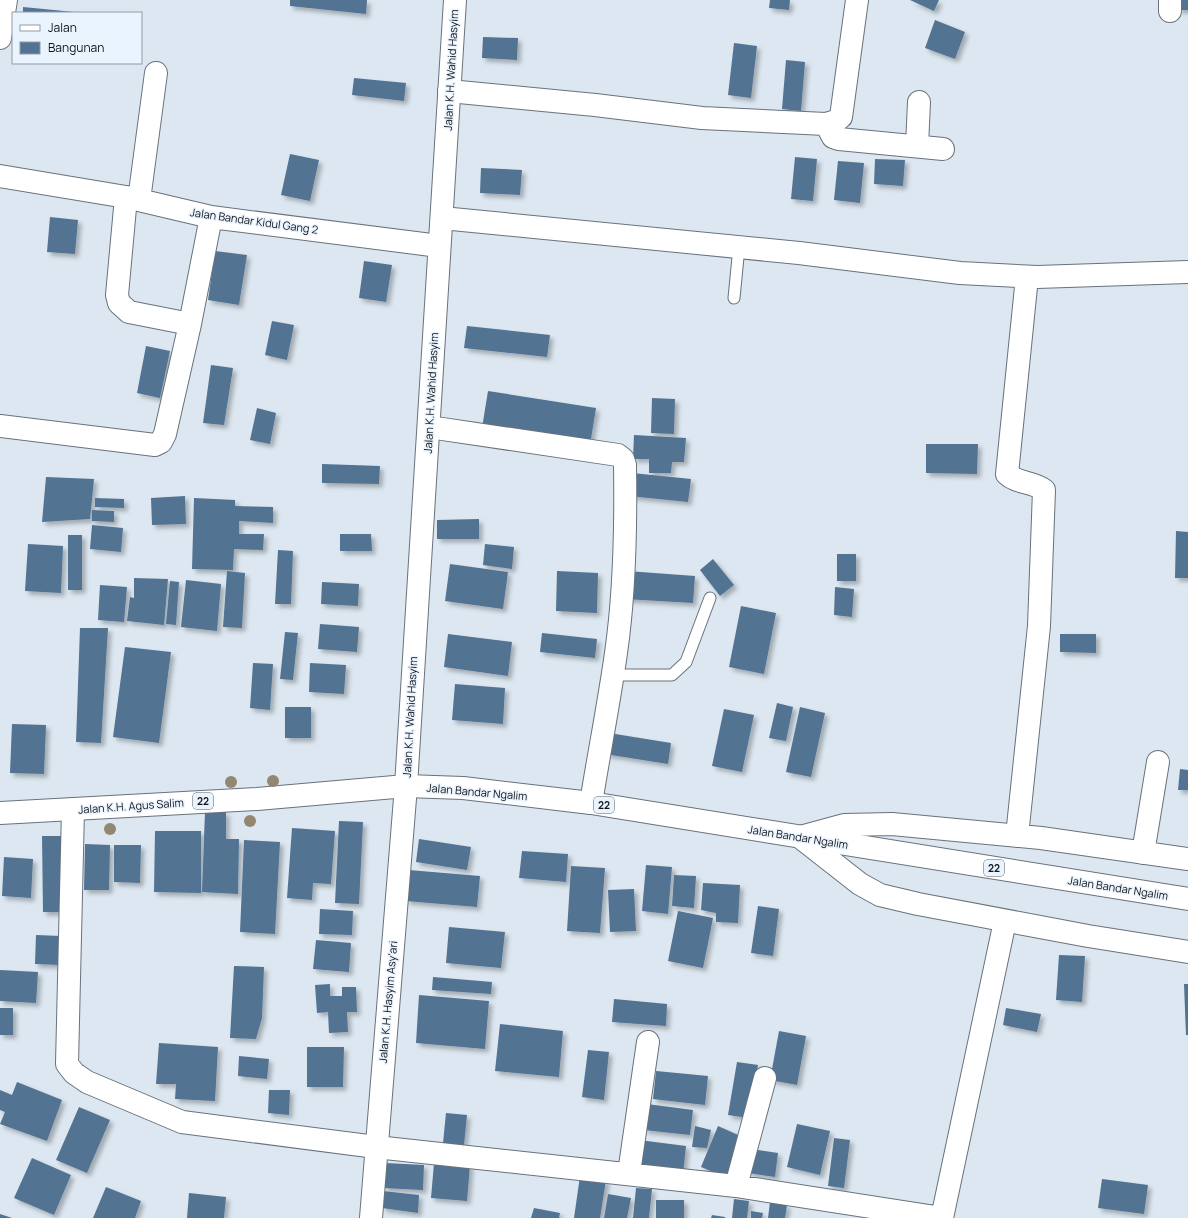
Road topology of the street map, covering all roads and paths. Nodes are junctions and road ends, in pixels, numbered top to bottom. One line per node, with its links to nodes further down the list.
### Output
1 (6, 0): 4 (main road)
2 (455, 0): 6 (main road, Jalan K.H. Wahid Hasyim)
3 (857, 0): 8 (main road)
4 (0, 38)
5 (156, 73): 12 (main road)
6 (449, 91): 8 (main road); 14 (main road, Jalan K.H. Wahid Hasyim)
7 (918, 102): 9 (main road)
8 (826, 124): 9 (main road)
9 (917, 146): 10 (main road)
10 (944, 148)
11 (0, 176): 12 (main road, Jalan Bandar Kidul Gang 2)
12 (133, 199): 13 (main road, Jalan Bandar Kidul Gang 2); 20 (main road)
13 (211, 217): 15 (main road, Jalan Bandar Kidul Gang 2); 20 (main road)
14 (442, 218): 15 (main road, Jalan K.H. Wahid Hasyim); 16 (main road)
15 (439, 246): 22 (main road, Jalan K.H. Wahid Hasyim)
16 (739, 247): 18 (main road); 19 (lane)
17 (1188, 272): 18 (main road)
18 (1027, 277): 30 (main road)
19 (734, 298)
20 (190, 324): 21 (main road)
21 (0, 426)
22 (428, 427): 24 (main road); 26 (main road, Jalan K.H. Wahid Hasyim)
23 (710, 598): 24 (lane)
24 (612, 675): 27 (main road)
25 (1158, 762): 32 (main road)
26 (406, 786): 27 (main road, Jalan Bandar Ngalim / 22); 28 (main road, Jalan K.H. Agus Salim / 22); 39 (main road, Jalan K.H. Hasyim Asy'ari)
27 (591, 803): 31 (main road, Jalan Bandar Ngalim / 22)
28 (73, 809): 29 (main road, Jalan K.H. Agus Salim / 22); 39 (main road)
29 (0, 813)
30 (1017, 836): 31 (main road); 32 (main road)
31 (800, 837): 34 (main road, Jalan Bandar Ngalim / 22); 35 (main road)
32 (1143, 853): 33 (main road)
33 (1188, 859)
34 (1188, 899)
35 (1005, 921): 36 (main road); 43 (main road)
36 (1188, 952)
37 (648, 1042): 40 (main road)
38 (766, 1078): 41 (main road)
39 (376, 1147): 40 (main road); 42 (main road, Jalan K.H. Hasyim Asy'ari)
40 (629, 1173): 41 (main road)
41 (736, 1186): 43 (main road)
42 (371, 1218)
43 (942, 1218)

